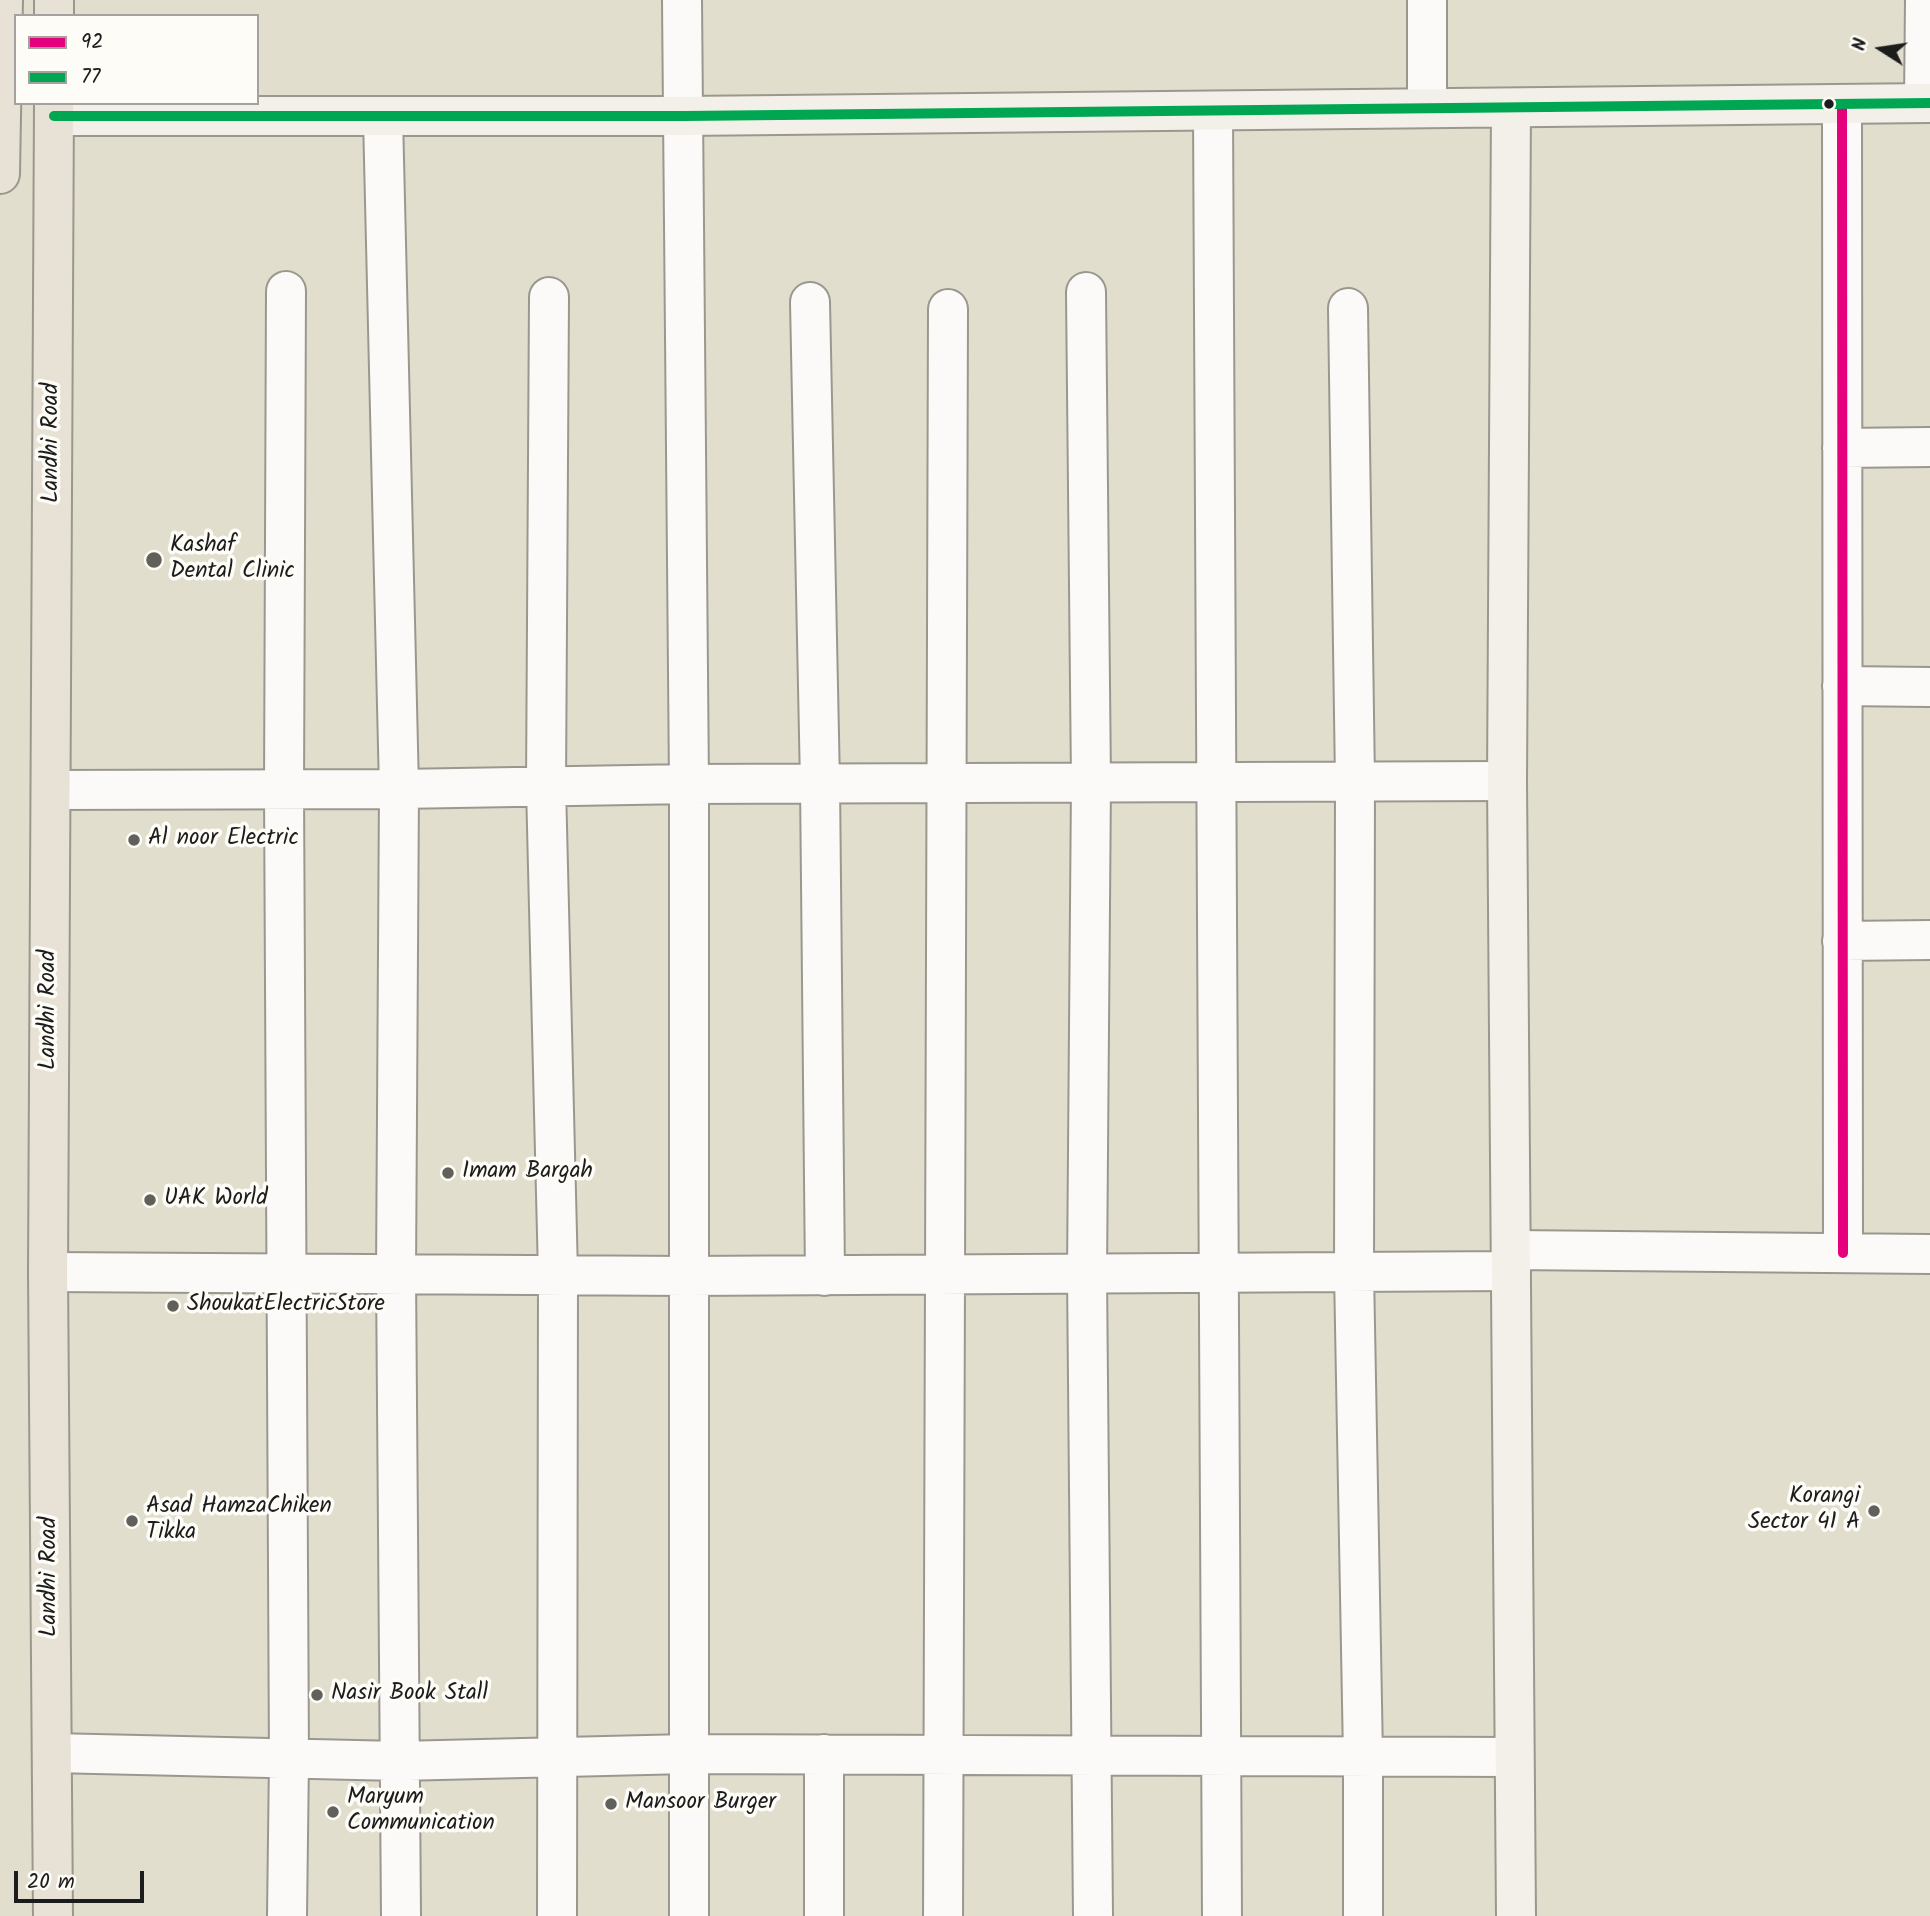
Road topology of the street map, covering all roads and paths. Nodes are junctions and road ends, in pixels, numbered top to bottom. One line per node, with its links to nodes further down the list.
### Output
1 (3, 0): 13 (main road)
2 (682, 0): 11 (street)
3 (1427, 0): 8 (street)
4 (1925, 0): 5 (street)
5 (1927, 103): 6 (street)
6 (1842, 104): 7 (street); 21 (street)
7 (1511, 107): 8 (street); 25 (street)
8 (1427, 108): 10 (street)
9 (54, 110): 12 (street); 34 (main road, Landhi Road)
10 (1213, 111): 11 (street); 28 (street)
11 (684, 116): 12 (street); 29 (street)
12 (383, 117): 33 (street)
13 (0, 174)
14 (286, 291): 32 (street)
15 (1086, 292): 27 (street)
16 (549, 296): 31 (street)
17 (810, 302): 30 (street)
18 (1348, 308): 24 (street)
19 (948, 309): 26 (street)
20 (1930, 447): 21 (street)
21 (1842, 448): 22 (street)
22 (1842, 686): 23 (street); 36 (street)
23 (1930, 687)
24 (1355, 781): 25 (street); 28 (street); 41 (street)
25 (1507, 781): 39 (street)
26 (946, 782): 27 (street); 30 (street); 47 (street)
27 (1091, 782): 28 (street); 44 (street)
28 (1217, 782): 42 (street)
29 (689, 783): 30 (street); 31 (street); 48 (street)
30 (820, 783): 49 (street)
31 (546, 786): 33 (street); 46 (street)
32 (284, 789): 33 (street); 34 (street); 43 (street)
33 (399, 789): 45 (street)
34 (51, 790): 40 (main road, Landhi Road)
35 (1930, 940): 36 (street)
36 (1842, 941): 37 (street)
37 (1843, 1253): 38 (street); 39 (street)
38 (1930, 1254)
39 (1511, 1261): 41 (street); 58 (street)
40 (48, 1272): 43 (street); 50 (main road, Landhi Road)
41 (1354, 1272): 42 (street); 56 (street)
42 (1220, 1273): 44 (street); 55 (street)
43 (288, 1274): 45 (street); 59 (street)
44 (1087, 1274): 47 (street); 54 (street)
45 (396, 1275): 46 (street); 60 (street)
46 (558, 1275): 48 (street); 57 (street)
47 (945, 1275): 49 (street); 53 (street)
48 (688, 1276): 49 (street); 51 (street)
49 (825, 1276)
50 (52, 1753): 59 (street); 61 (main road, Landhi Road)
51 (688, 1754): 52 (street); 57 (street); 65 (street)
52 (824, 1754): 53 (street); 66 (street)
53 (943, 1755): 54 (street); 67 (street)
54 (1092, 1755): 55 (street); 68 (street)
55 (1222, 1755): 56 (street); 69 (street)
56 (1363, 1756): 58 (street); 70 (street)
57 (558, 1757): 60 (street); 64 (street)
58 (1514, 1757): 71 (street)
59 (289, 1759): 60 (street); 62 (street)
60 (398, 1760): 63 (street)
61 (53, 1916)
62 (287, 1916)
63 (401, 1916)
64 (557, 1916)
65 (689, 1916)
66 (824, 1916)
67 (943, 1916)
68 (1093, 1916)
69 (1222, 1916)
70 (1363, 1916)
71 (1516, 1916)

